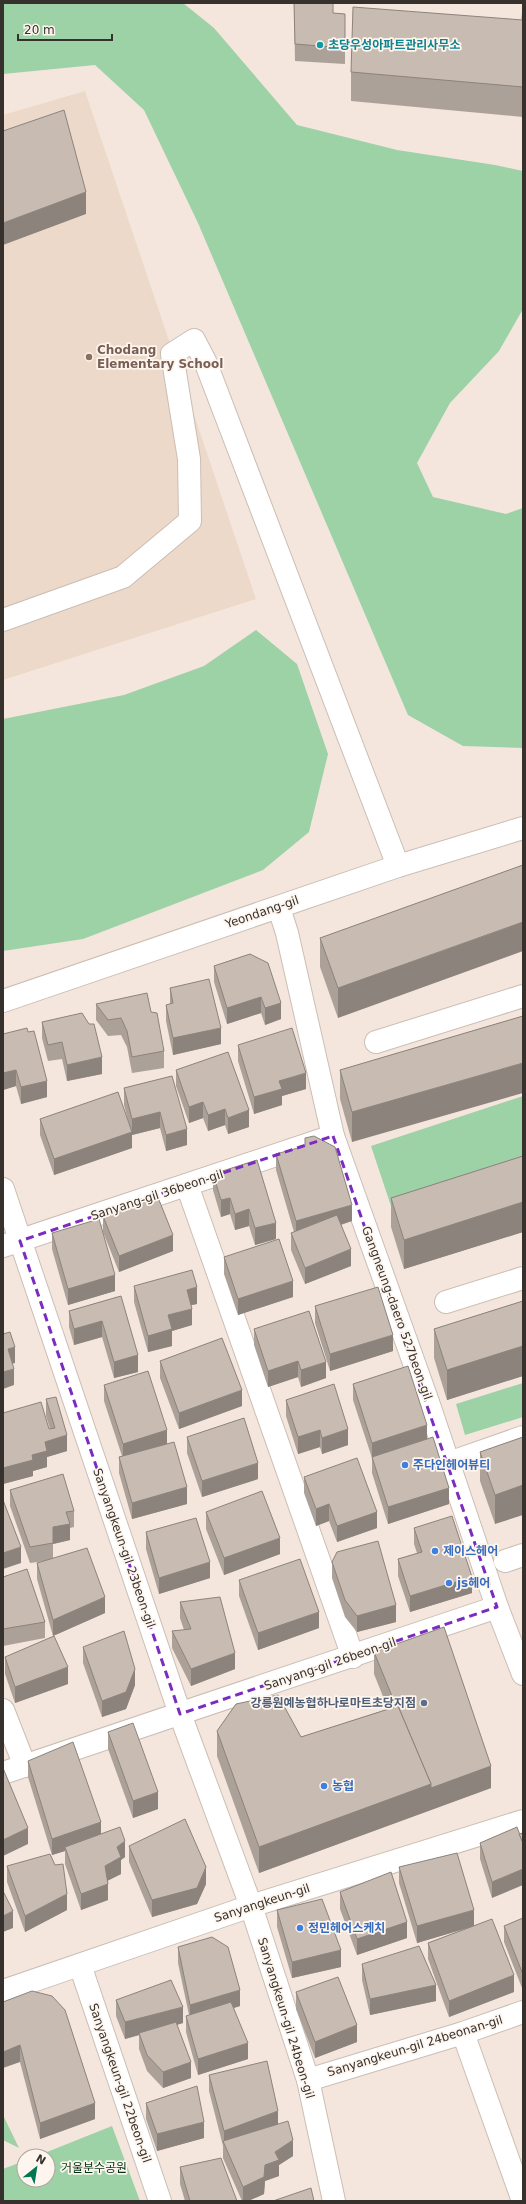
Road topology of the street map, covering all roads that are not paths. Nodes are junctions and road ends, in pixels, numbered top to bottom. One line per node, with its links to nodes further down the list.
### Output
1 (3, 620): 3 (street)
2 (523, 828): 3 (street, Yeondang-gil)
3 (398, 866): 4 (street, Yeondang-gil)
4 (279, 908): 6 (street, Yeondang-gil); 8 (street, Gangneung-daero 527beon-gil)
5 (523, 996): 7 (street)
6 (3, 1001)
7 (376, 1042)
8 (333, 1136): 9 (street, Sanyang-gil 36beon-gil); 15 (street, Gangneung-daero 527beon-gil)
9 (187, 1185): 11 (street, Sanyang-gil 36beon-gil); 17 (street)
10 (3, 1189): 11 (street, Sanyangkeun-gil 23beon-gil)
11 (11, 1243): 20 (street, Sanyangkeun-gil 23beon-gil)
12 (523, 1278): 13 (street)
13 (446, 1302)
14 (523, 1437): 15 (street)
15 (449, 1463): 16 (street, Gangneung-daero 527beon-gil)
16 (497, 1607): 17 (street, Sanyang-gil 26beon-gil); 18 (street, Gangneung-daero 527beon-gil)
17 (353, 1657): 20 (street, Sanyang-gil 26beon-gil)
18 (523, 1674)
19 (3, 1710): 21 (street)
20 (180, 1714): 21 (street, Sanyang-gil 26beon-gil); 24 (street, Sanyangkeun-gil 23beon-gil)
21 (25, 1766): 22 (street, Sanyang-gil 26beon-gil)
22 (3, 1773)
23 (523, 1820): 24 (street, Sanyangkeun-gil)
24 (251, 1906): 25 (street, Sanyangkeun-gil); 29 (street, Sanyangkeun-gil 24beon-gil)
25 (80, 1965): 26 (street, Sanyangkeun-gil); 30 (street, Sanyangkeun-gil 22beon-gil)
26 (3, 1991)
27 (523, 2012): 28 (street, Sanyangkeun-gil 24beonan-gil)
28 (462, 2033): 29 (street, Sanyangkeun-gil 24beonan-gil); 32 (street)
29 (308, 2080): 31 (street, Sanyangkeun-gil 24beon-gil)
30 (160, 2201)
31 (334, 2201)
32 (523, 2201)

